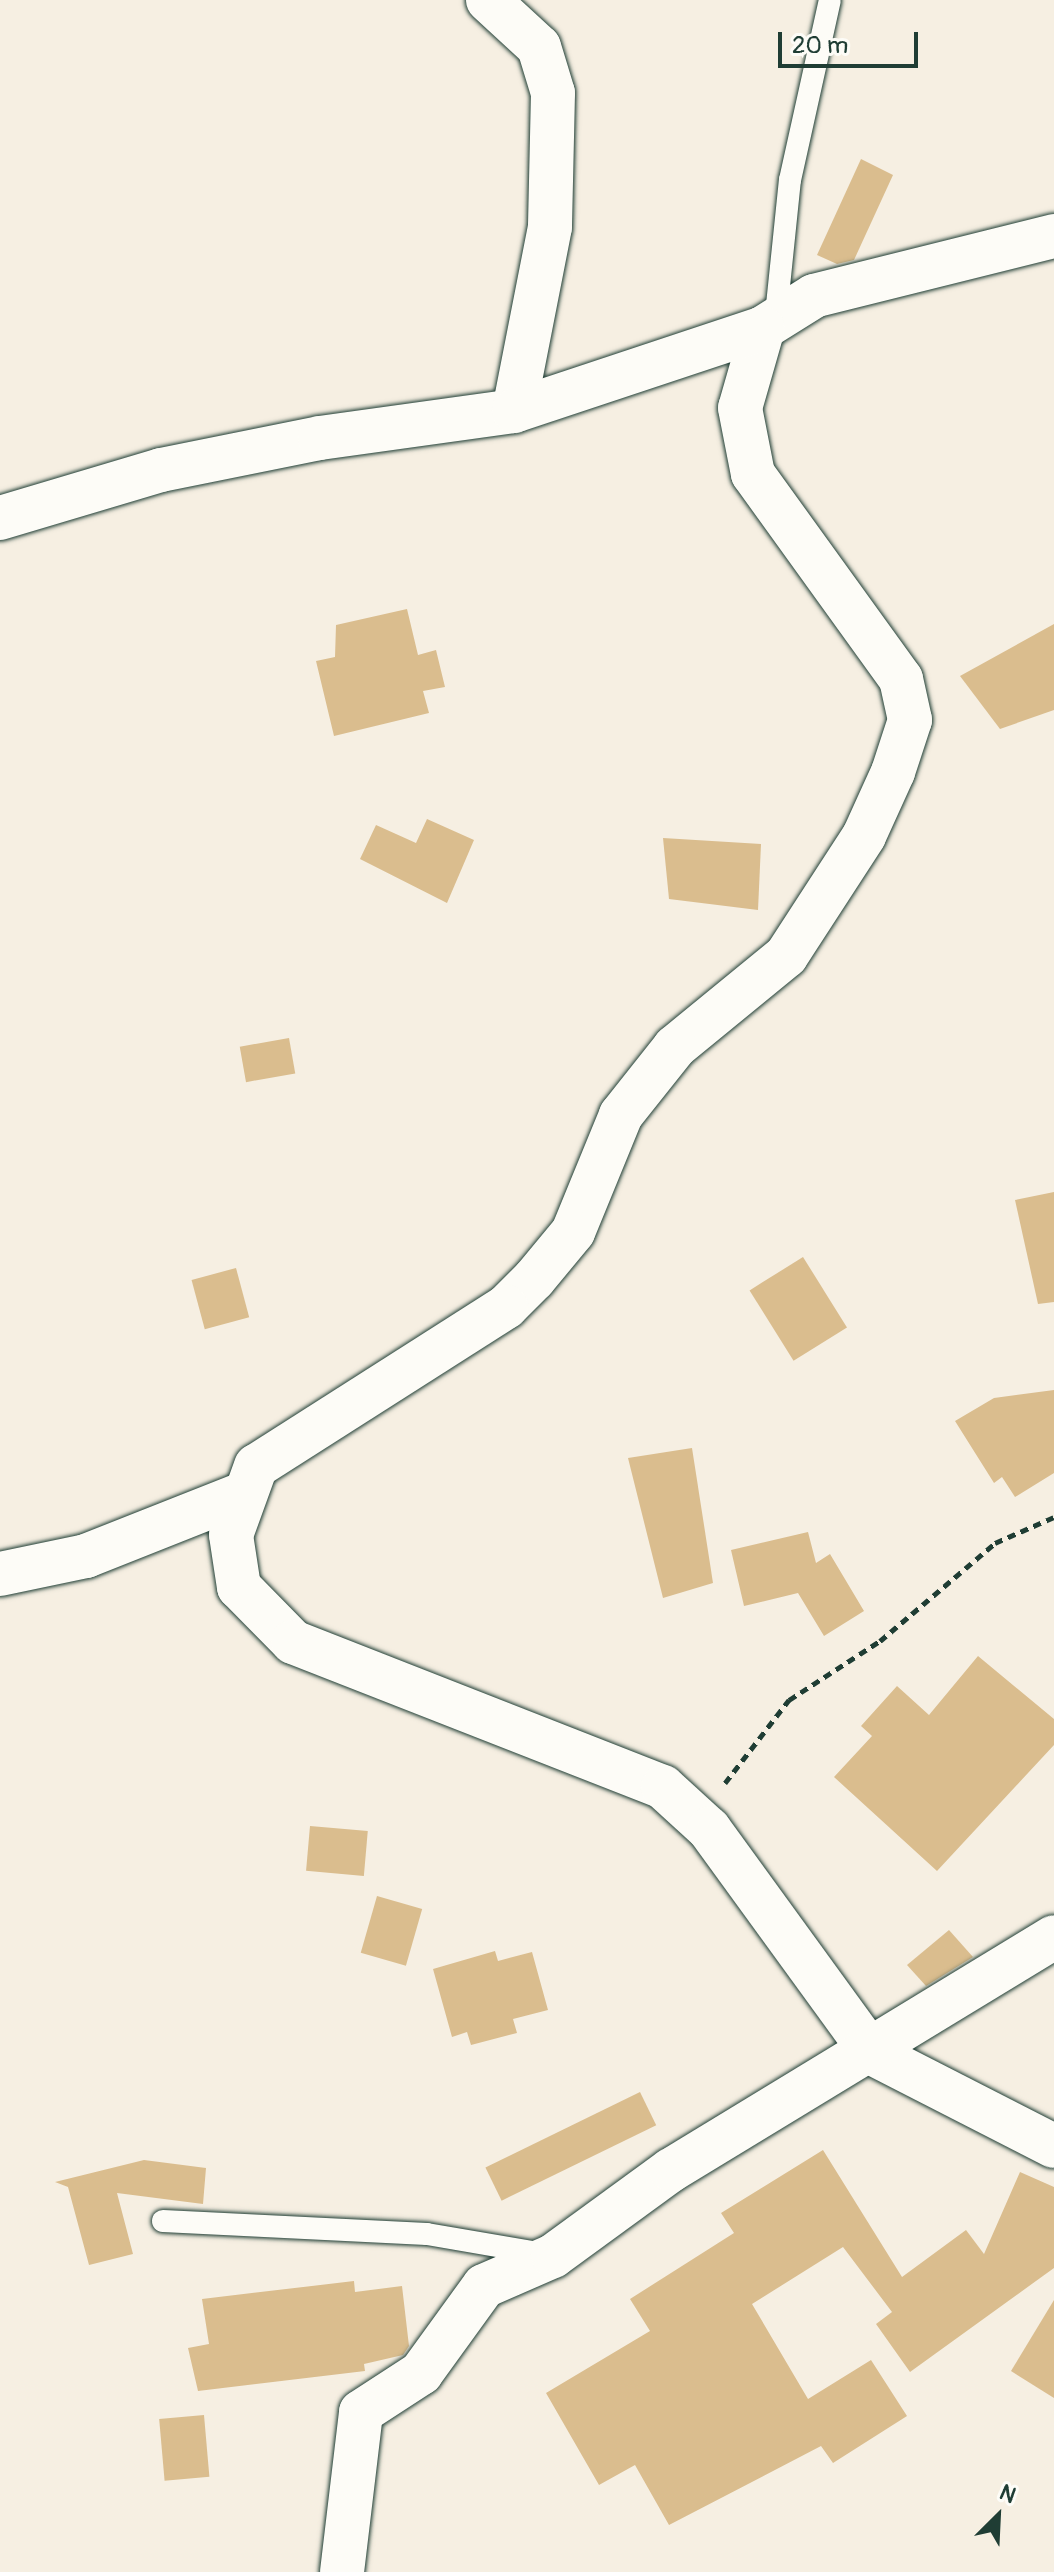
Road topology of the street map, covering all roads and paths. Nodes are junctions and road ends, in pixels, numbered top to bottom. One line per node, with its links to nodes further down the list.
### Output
1 (488, 0): 5 (street)
2 (830, 0): 4 (lane)
3 (1054, 236): 4 (street)
4 (769, 321): 5 (street); 7 (street)
5 (514, 411): 6 (street)
6 (0, 518)
7 (240, 1495): 9 (street); 10 (street)
8 (1054, 1517): 10 (path)
9 (0, 1574)
10 (709, 1829): 12 (street)
11 (1054, 1937): 12 (street)
12 (872, 2053): 13 (street); 15 (street)
13 (1054, 2146)
14 (163, 2221): 15 (lane)
15 (553, 2256): 16 (street)
16 (342, 2572)

